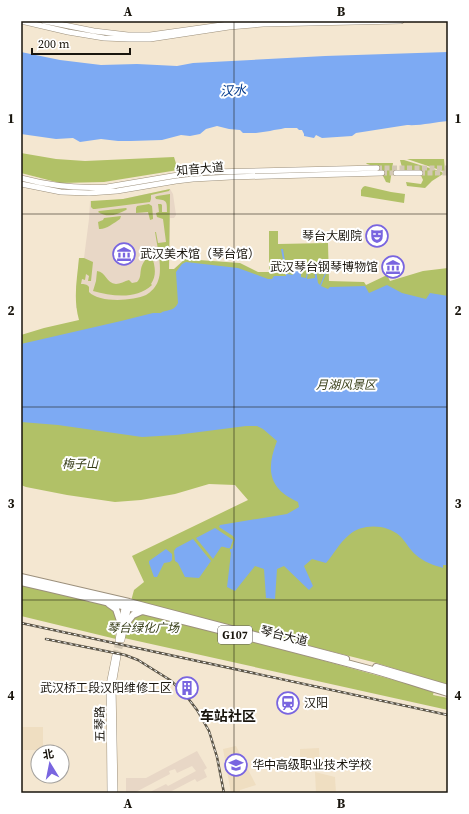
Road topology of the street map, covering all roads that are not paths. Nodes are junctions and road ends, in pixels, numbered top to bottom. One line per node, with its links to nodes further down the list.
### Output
1 (21, 21): 4 (main road)
2 (44, 21): 3 (main road)
3 (250, 21)
4 (401, 21)
5 (377, 168): 9 (main road, 知音大道)
6 (382, 173): 10 (main road, 知音大道)
7 (396, 173): 8 (main road)
8 (420, 173)
9 (21, 178)
10 (21, 184)
11 (21, 577): 14 (highway, 琴台大道 / G107)
12 (21, 582): 13 (highway, 琴台大道 / G107)
13 (104, 601): 14 (highway, 琴台大道 / G107); 16 (highway)
14 (127, 604): 15 (highway, 琴台大道 / G107); 16 (main road); 18 (highway, 琴台大道 / G107)
15 (143, 611): 16 (highway); 19 (highway, 琴台大道 / G107)
16 (123, 624): 17 (main road)
17 (120, 640)
18 (448, 688)
19 (448, 693)
20 (110, 793): 21 (main road, 五琴路)
21 (115, 793)

